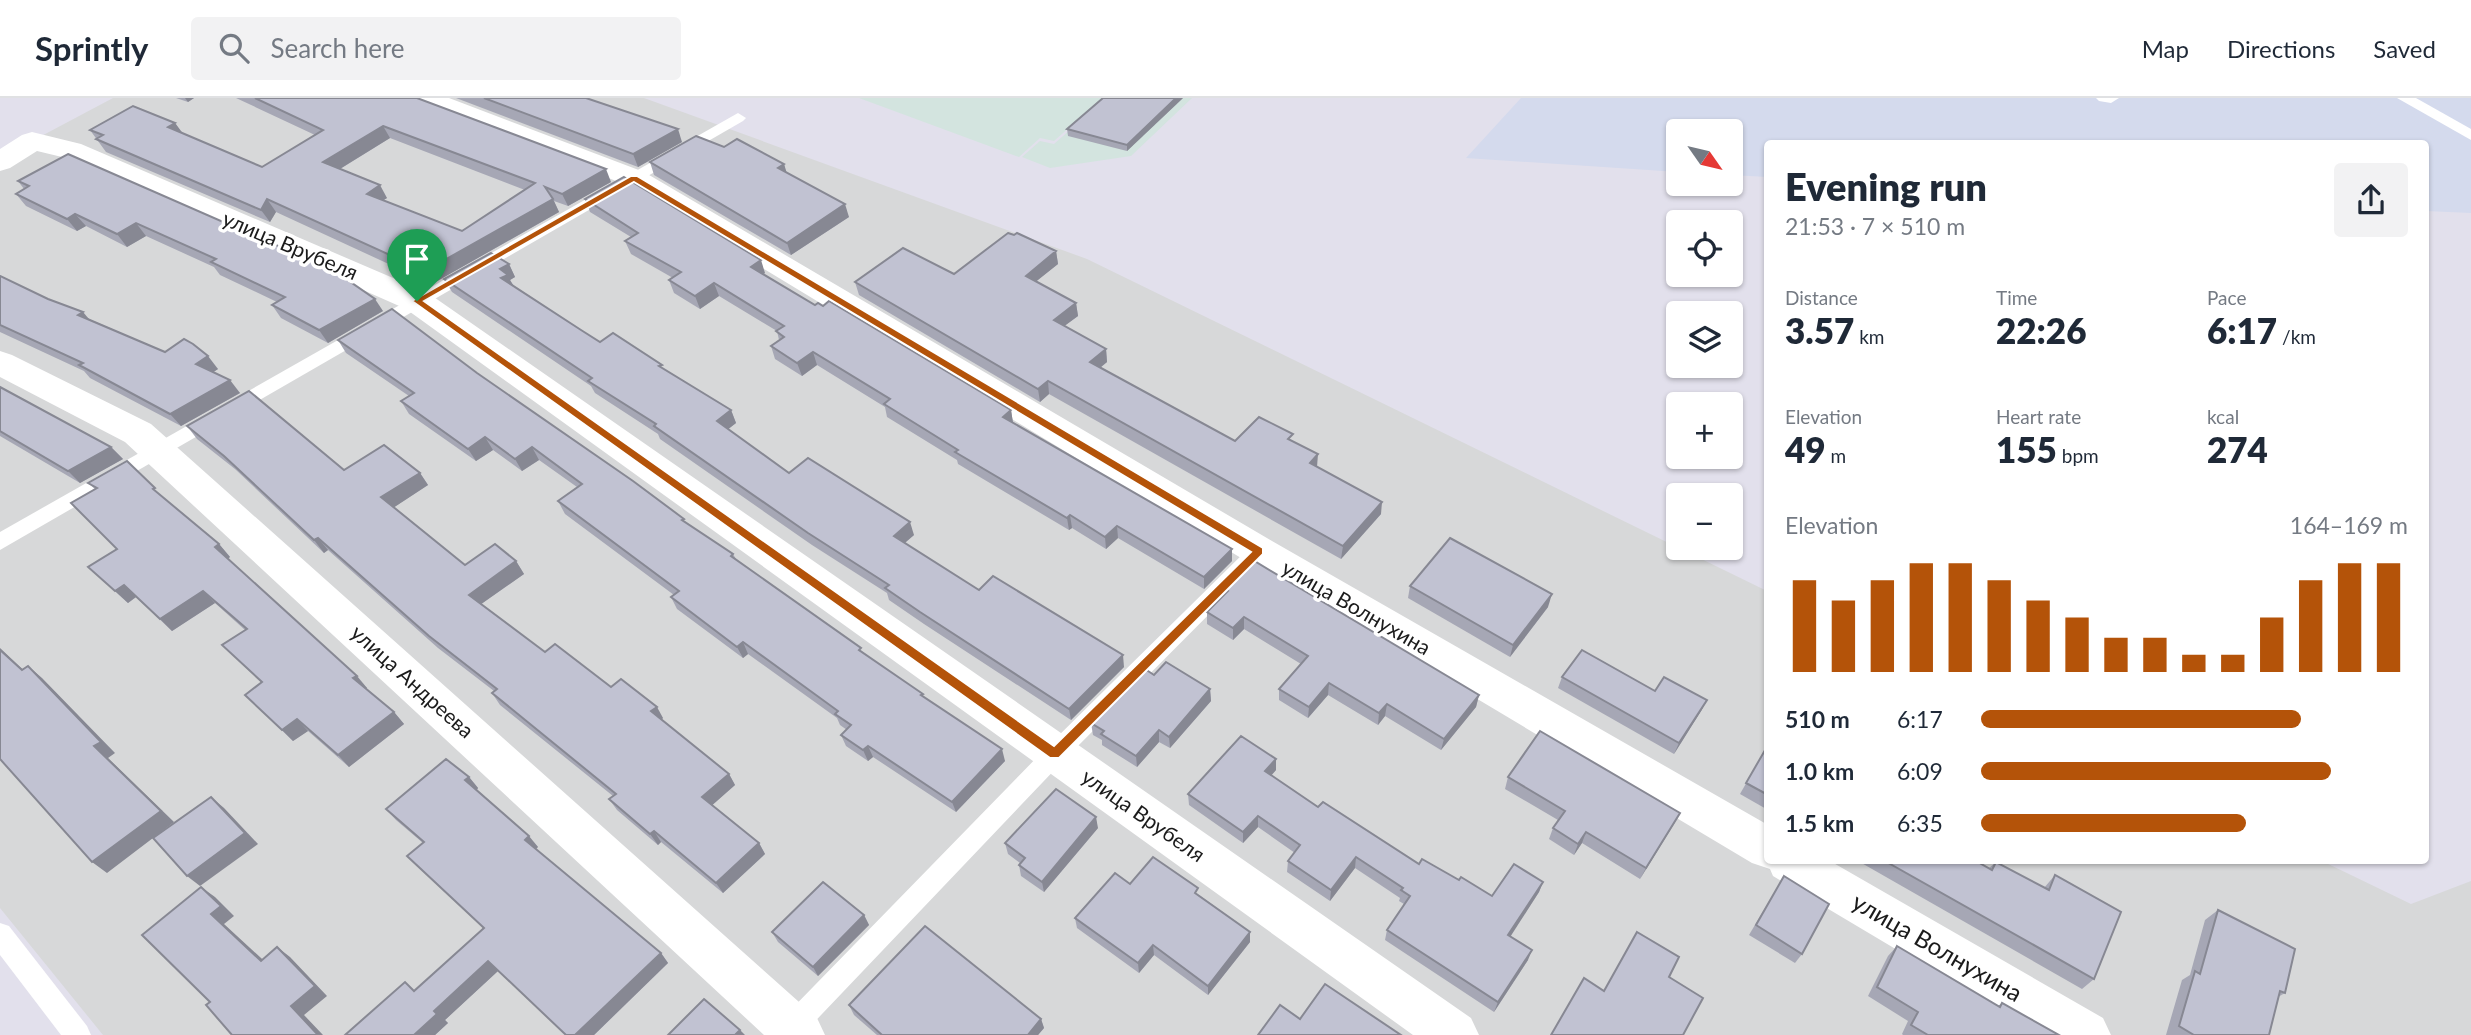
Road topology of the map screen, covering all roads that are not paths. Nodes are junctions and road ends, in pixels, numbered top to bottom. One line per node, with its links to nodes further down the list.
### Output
1 (424, 98): 8 (street, улица Волнухина)
2 (2104, 98): 3 (lane)
3 (2111, 98)
4 (2405, 98): 6 (lane)
5 (738, 118): 8 (lane)
6 (2471, 135)
7 (0, 162): 9 (street, улица Врубеля)
8 (634, 178): 9 (lane); 13 (street, улица Волнухина)
9 (417, 301): 11 (lane); 14 (street, улица Врубеля)
10 (0, 363): 11 (street, улица Андреева)
11 (157, 450): 12 (lane); 18 (street, улица Андреева)
12 (0, 542)
13 (1259, 551): 14 (lane); 15 (street, улица Волнухина)
14 (1055, 754): 18 (lane); 20 (street, улица Врубеля)
15 (1764, 847)
16 (1794, 864): 21 (street, улица Волнухина)
17 (0, 935): 19 (lane)
18 (792, 1033)
19 (78, 1035)
20 (1454, 1035)
21 (2086, 1035)

